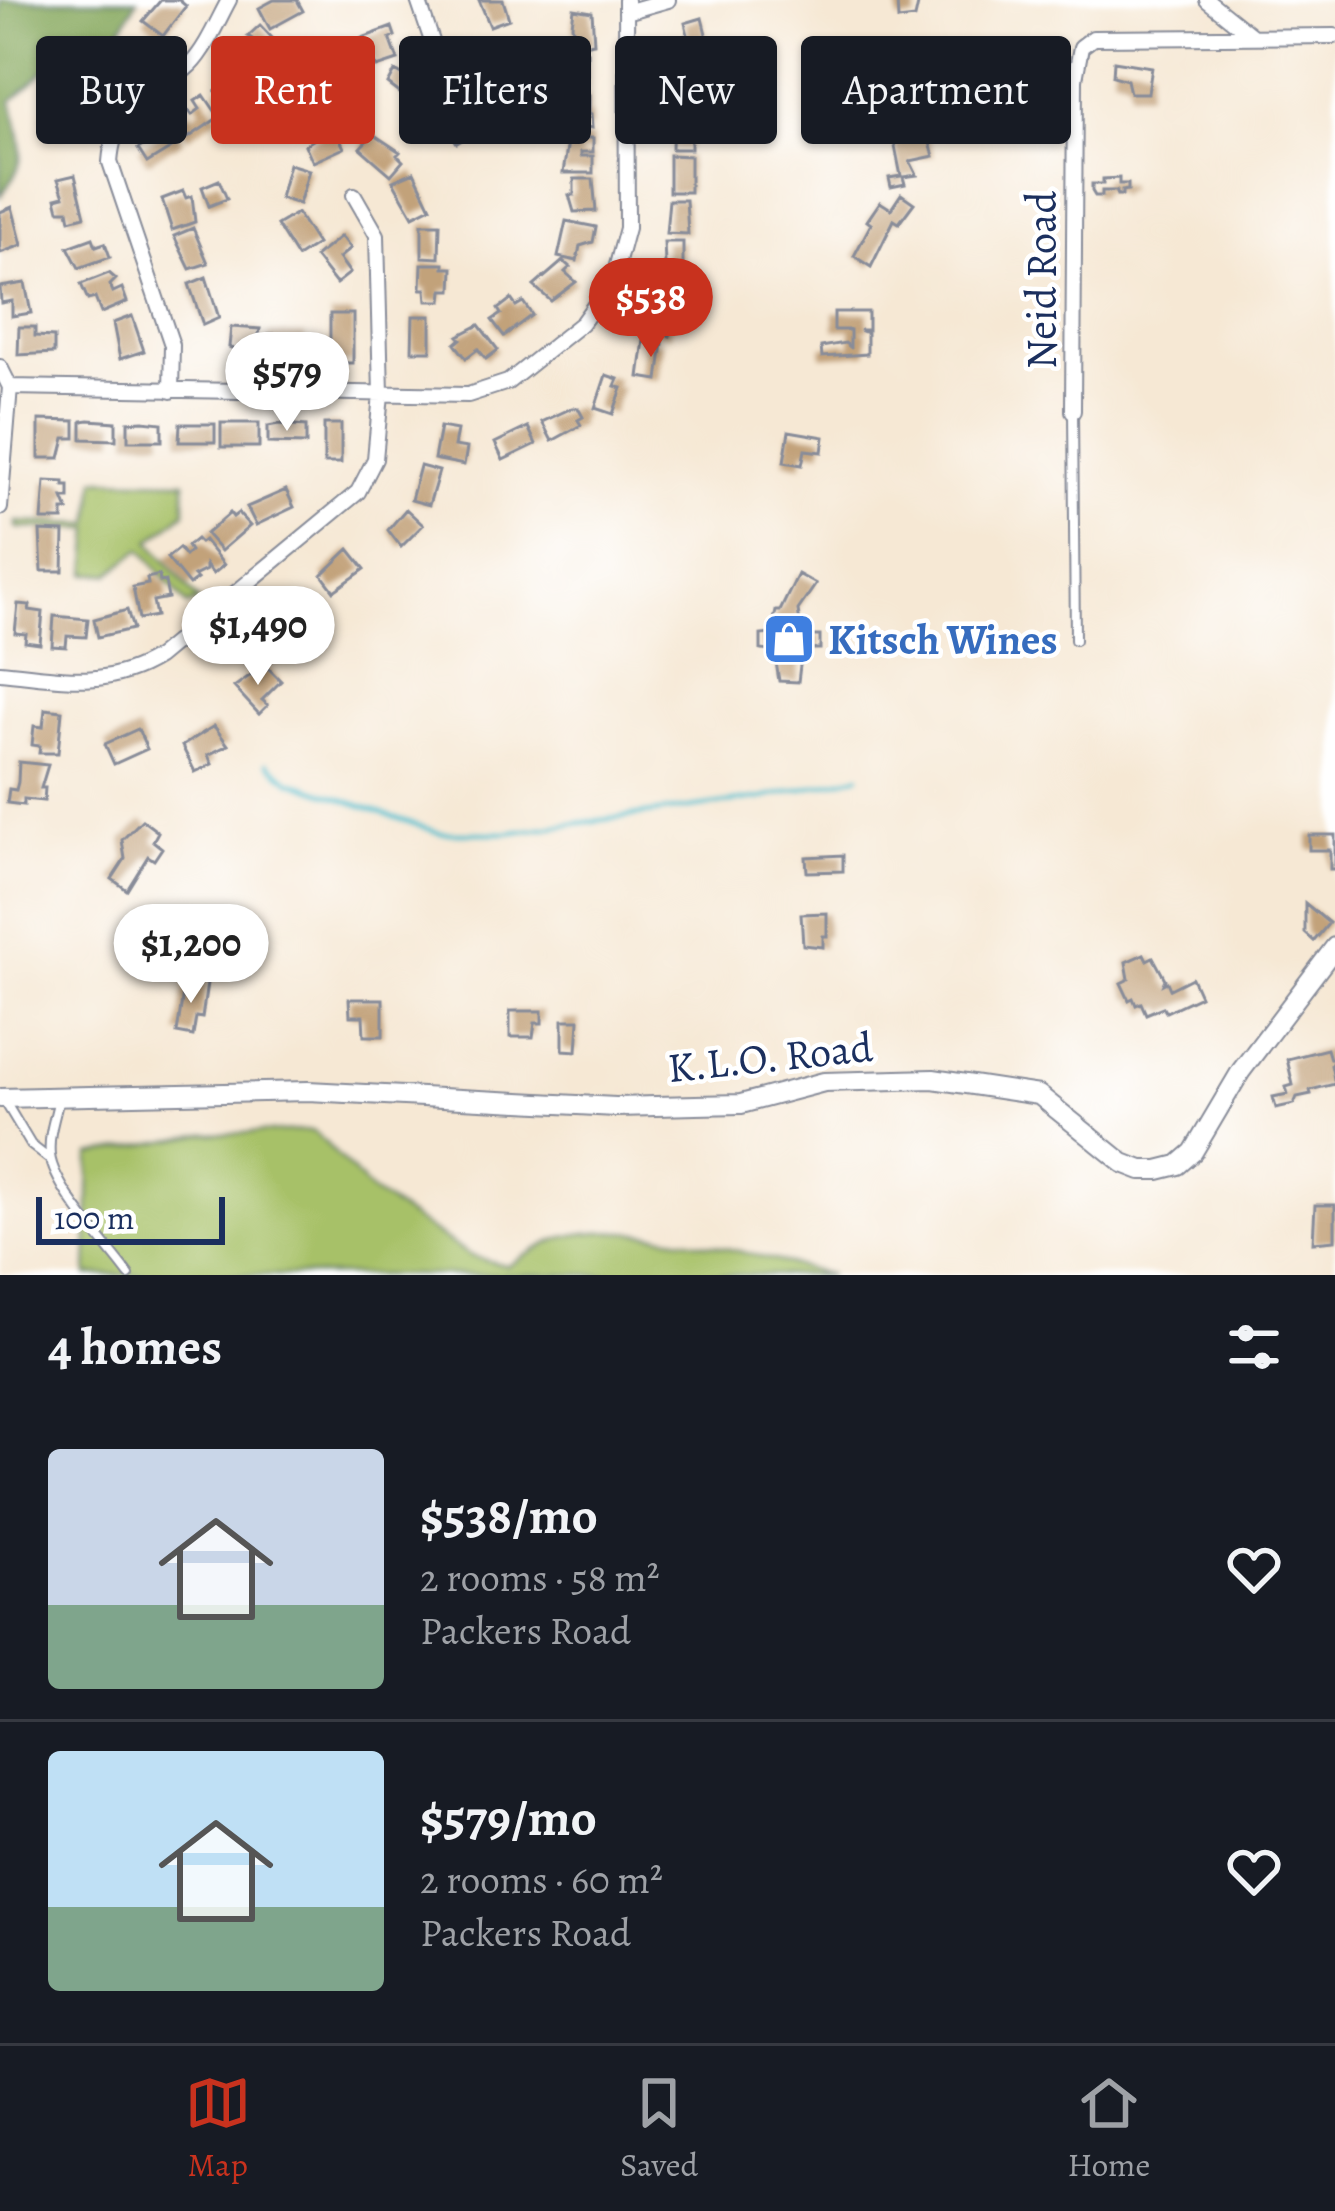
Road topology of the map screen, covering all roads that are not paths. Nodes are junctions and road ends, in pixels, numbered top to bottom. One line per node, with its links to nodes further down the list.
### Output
1 (229, 0): 12 (street)
2 (418, 0): 6 (street)
3 (668, 0): 5 (street)
4 (1207, 0): 7 (street)
5 (626, 6): 13 (street)
6 (430, 36)
7 (1252, 36): 8 (street, Neid Road); 14 (street, Neid Road)
8 (1335, 36)
9 (354, 195): 13 (street)
10 (0, 367): 11 (street)
11 (10, 387): 12 (street); 15 (street)
12 (171, 391): 13 (street)
13 (381, 394): 17 (street)
14 (1073, 411): 16 (lane)
15 (0, 505)
16 (1075, 640)
17 (0, 672)
18 (1335, 946): 19 (main road, K.L.O. Road)
19 (59, 1097): 20 (main road, K.L.O. Road); 21 (lane)
20 (2, 1098): 21 (lane)
21 (50, 1160): 22 (lane)
22 (129, 1275)

